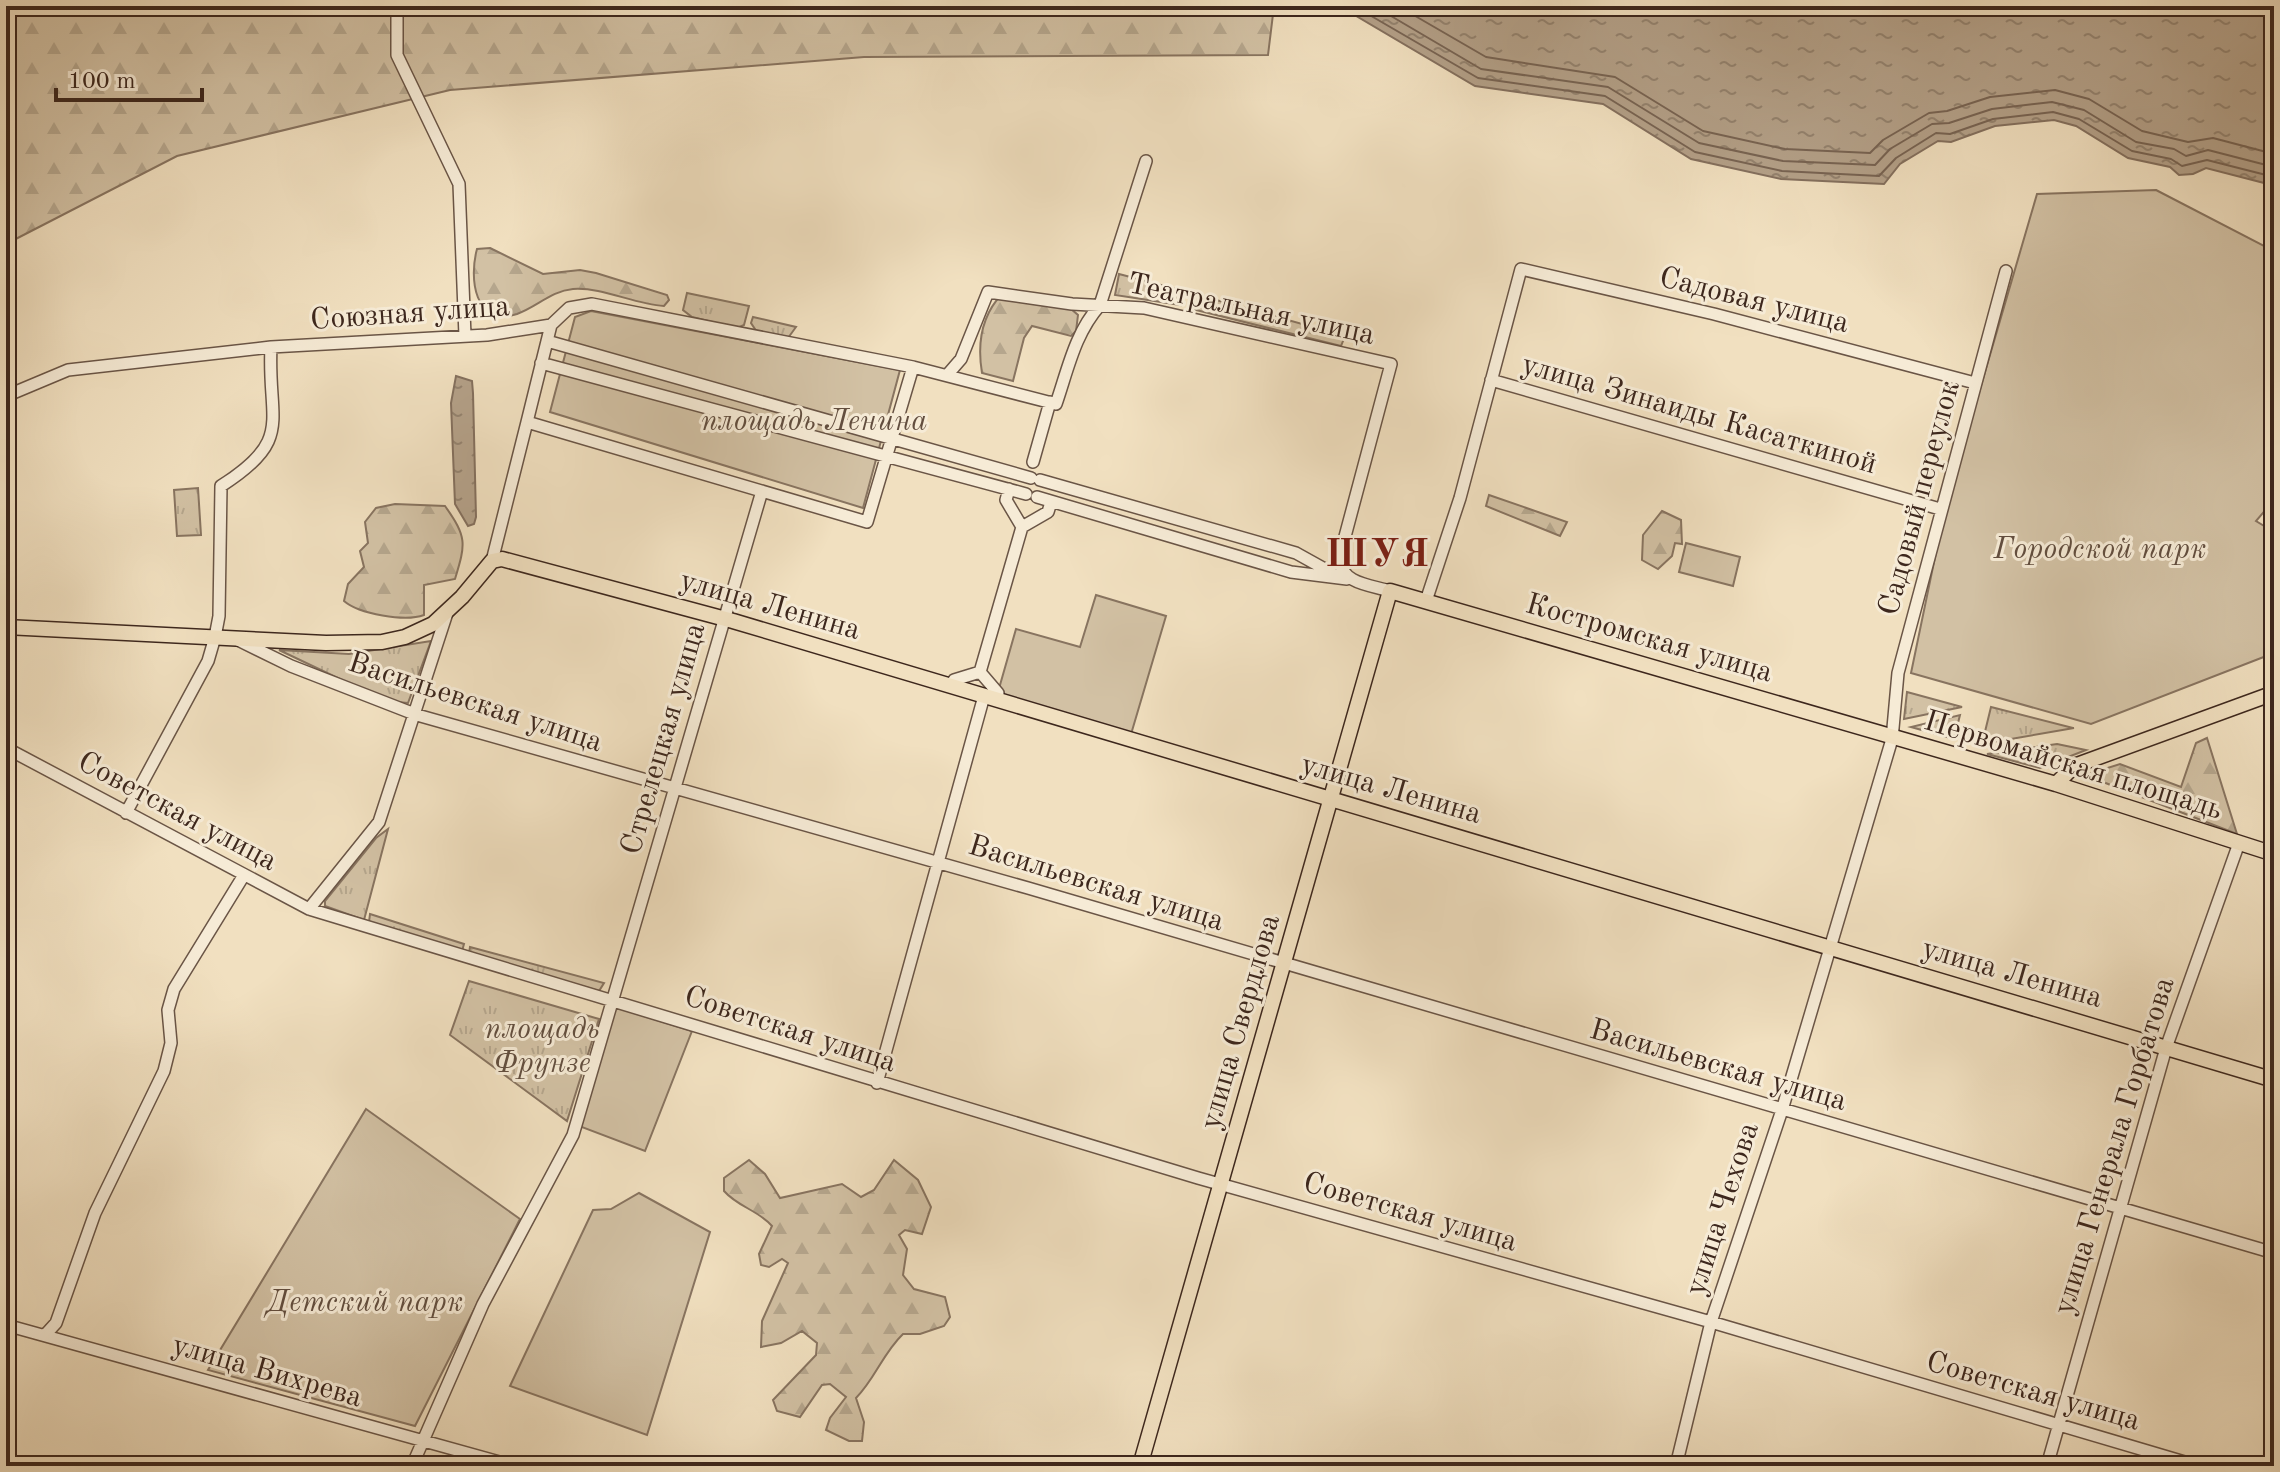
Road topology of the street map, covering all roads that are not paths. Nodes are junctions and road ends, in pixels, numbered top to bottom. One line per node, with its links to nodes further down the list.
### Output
1 (397, 6): 6 (street)
2 (1146, 161): 4 (street)
3 (2006, 271): 13 (street, Садовый переулок)
4 (1100, 305): 11 (street, Театральная улица); 15 (street); 29 (street, Театральная улица)
5 (551, 325): 6 (street, Союзная улица); 7 (street); 10 (street)
6 (465, 336): 8 (street, Союзная улица)
7 (547, 341): 9 (street); 17 (street)
8 (271, 347): 14 (street, Союзная улица); 35 (street, Союзная улица)
9 (541, 363): 16 (street); 18 (street)
10 (913, 367): 11 (street); 17 (street)
11 (948, 374): 15 (street)
12 (1491, 380): 13 (street, Садовая улица); 25 (street, улица Зинаиды Касаткиной); 31 (street)
13 (1975, 383): 25 (street, Садовый переулок)
14 (6, 396)
15 (1053, 403): 19 (street)
16 (527, 422): 22 (street); 27 (street)
17 (892, 437): 18 (street); 20 (street)
18 (887, 455): 21 (street); 22 (street)
19 (1033, 462)
20 (1036, 479): 23 (street); 28 (street)
21 (1009, 489): 23 (street); 26 (street)
22 (762, 491): 33 (street, Стрелецкая улица)
23 (1032, 495): 24 (street)
24 (1051, 502): 26 (street); 28 (street)
25 (1940, 509): 42 (street, Садовый переулок)
26 (1022, 527): 37 (street)
27 (492, 561): 32 (main road); 33 (main road, улица Ленина)
28 (1334, 575): 29 (street)
29 (1351, 580): 30 (street)
30 (1390, 591): 31 (main road, Костромская улица); 46 (main road, улица Свердлова)
31 (1426, 601): 42 (main road, Костромская улица)
32 (447, 613): 36 (main road); 41 (street)
33 (724, 619): 40 (main road, улица Ленина); 45 (street, Стрелецкая улица)
34 (6, 627): 35 (main road)
35 (215, 637): 36 (main road); 47 (street)
36 (234, 637): 41 (street, Васильевская улица)
37 (980, 672): 38 (street); 40 (street)
38 (954, 680)
39 (2274, 693): 44 (main road)
40 (991, 695): 46 (main road, улица Ленина); 50 (street)
41 (417, 715): 45 (street, Васильевская улица); 52 (street)
42 (1892, 739): 44 (main road, Первомайская площадь); 53 (street, улица Чехова)
43 (6, 748): 47 (street, Советская улица)
44 (2056, 784): 48 (main road, Первомайская площадь)
45 (674, 790): 50 (street, Васильевская улица); 55 (street, Стрелецкая улица)
46 (1333, 799): 53 (main road, улица Ленина); 54 (main road, улица Свердлова)
47 (126, 813): 51 (street, Советская улица)
48 (2239, 843): 49 (main road, Первомайская площадь); 56 (street, улица Генерала Горбатова)
49 (2274, 854)
50 (938, 862): 54 (street, Васильевская улица); 58 (street)
51 (244, 875): 52 (street, Советская улица); 65 (street)
52 (309, 909): 55 (street, Советская улица)
53 (1830, 947): 56 (main road, улица Ленина); 59 (street, улица Чехова)
54 (1284, 965): 59 (street, Васильевская улица); 60 (main road, улица Свердлова)
55 (612, 1000): 58 (street, Советская улица); 67 (street, Стрелецкая улица)
56 (2166, 1048): 57 (main road, улица Ленина); 61 (street, улица Генерала Горбатова)
57 (2274, 1080)
58 (877, 1083): 60 (street, Советская улица)
59 (1782, 1110): 61 (street, Васильевская улица); 63 (street, улица Чехова)
60 (1222, 1184): 63 (street, Советская улица); 70 (main road, улица Свердлова)
61 (2119, 1206): 62 (street, Васильевская улица); 66 (street, улица Генерала Горбатова)
62 (2274, 1253)
63 (1711, 1322): 66 (street, Советская улица); 71 (street, улица Чехова)
64 (6, 1325): 65 (street, улица Вихрева)
65 (46, 1334): 67 (street, улица Вихрева)
66 (2057, 1423): 72 (street, улица Генерала Горбатова); 73 (street, Советская улица)
67 (423, 1441): 68 (street, Стрелецкая улица); 69 (street, улица Вихрева)
68 (412, 1466)
69 (514, 1466)
70 (1140, 1466)
71 (1676, 1466)
72 (2047, 1466)
73 (2198, 1466)

